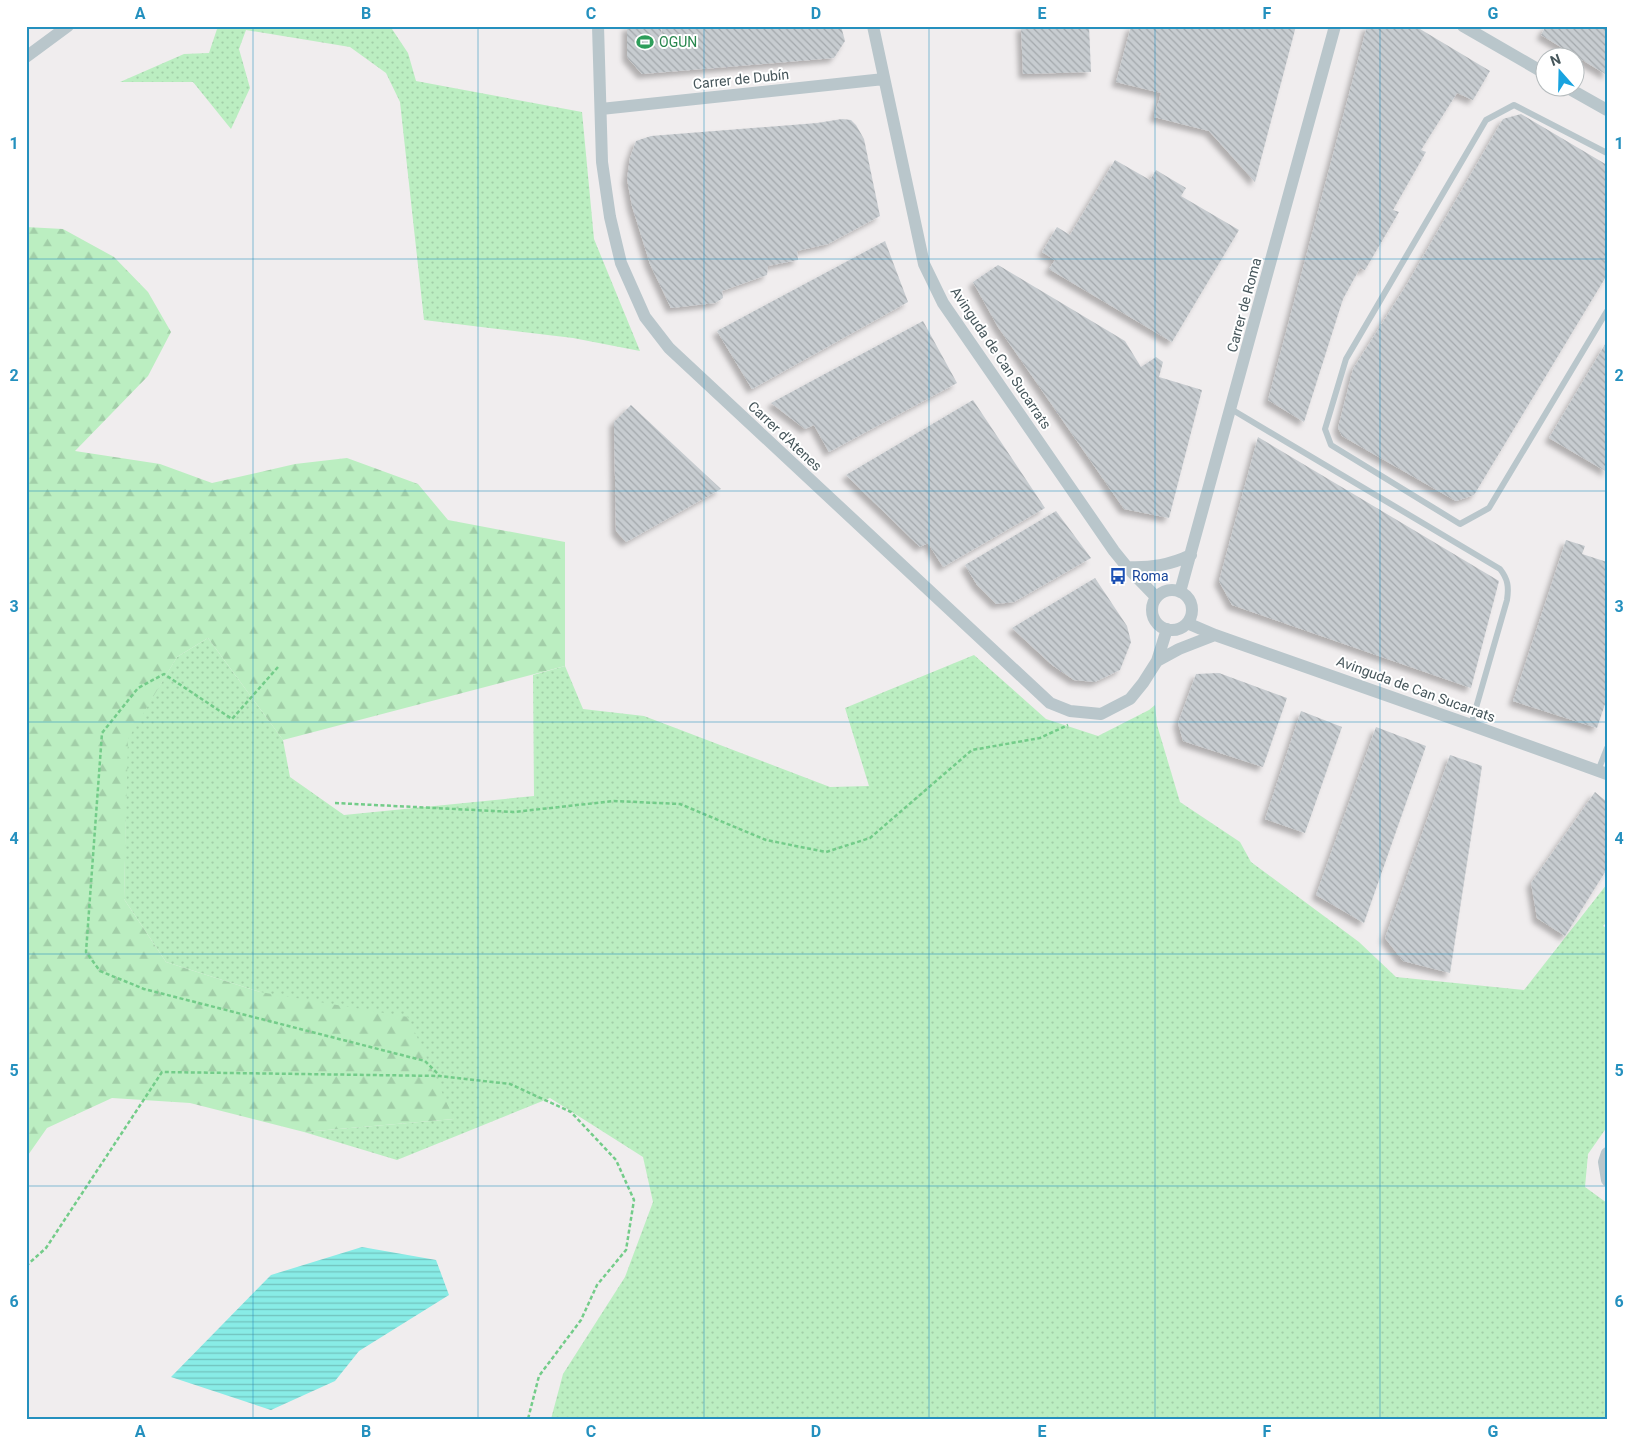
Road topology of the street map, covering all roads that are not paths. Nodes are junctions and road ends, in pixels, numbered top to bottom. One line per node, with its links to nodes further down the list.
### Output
1 (68, 26): 6 (street)
2 (598, 26): 10 (street, Carrer d'Atenes)
3 (873, 26): 8 (street, Avinguda de Can Sucarrats)
4 (1335, 26): 14 (street, Carrer de Roma)
5 (1463, 26): 7 (street)
6 (26, 57)
7 (1536, 68)
8 (884, 79): 10 (street, Carrer de Dubín); 16 (street, Avinguda de Can Sucarrats)
9 (1586, 98): 11 (street)
10 (601, 109): 22 (street, Carrer d'Atenes)
11 (1607, 110)
12 (1607, 153): 13 (lane)
13 (1607, 311)
14 (1231, 409): 15 (street, Carrer de Roma); 23 (lane)
15 (1192, 555): 16 (street); 17 (street, Carrer de Roma)
16 (1127, 567): 18 (street, Avinguda de Can Sucarrats)
17 (1180, 592): 18 (street); 19 (street)
18 (1156, 597): 20 (street)
19 (1187, 623): 20 (street); 21 (street, Avinguda de Can Sucarrats)
20 (1167, 629): 22 (street)
21 (1214, 634): 22 (street); 23 (street, Avinguda de Can Sucarrats)
22 (1157, 660)
23 (1471, 724): 25 (street, Avinguda de Can Sucarrats)
24 (1607, 748): 25 (lane)
25 (1602, 773)
26 (1607, 1153): 27 (street)
27 (1607, 1180)

